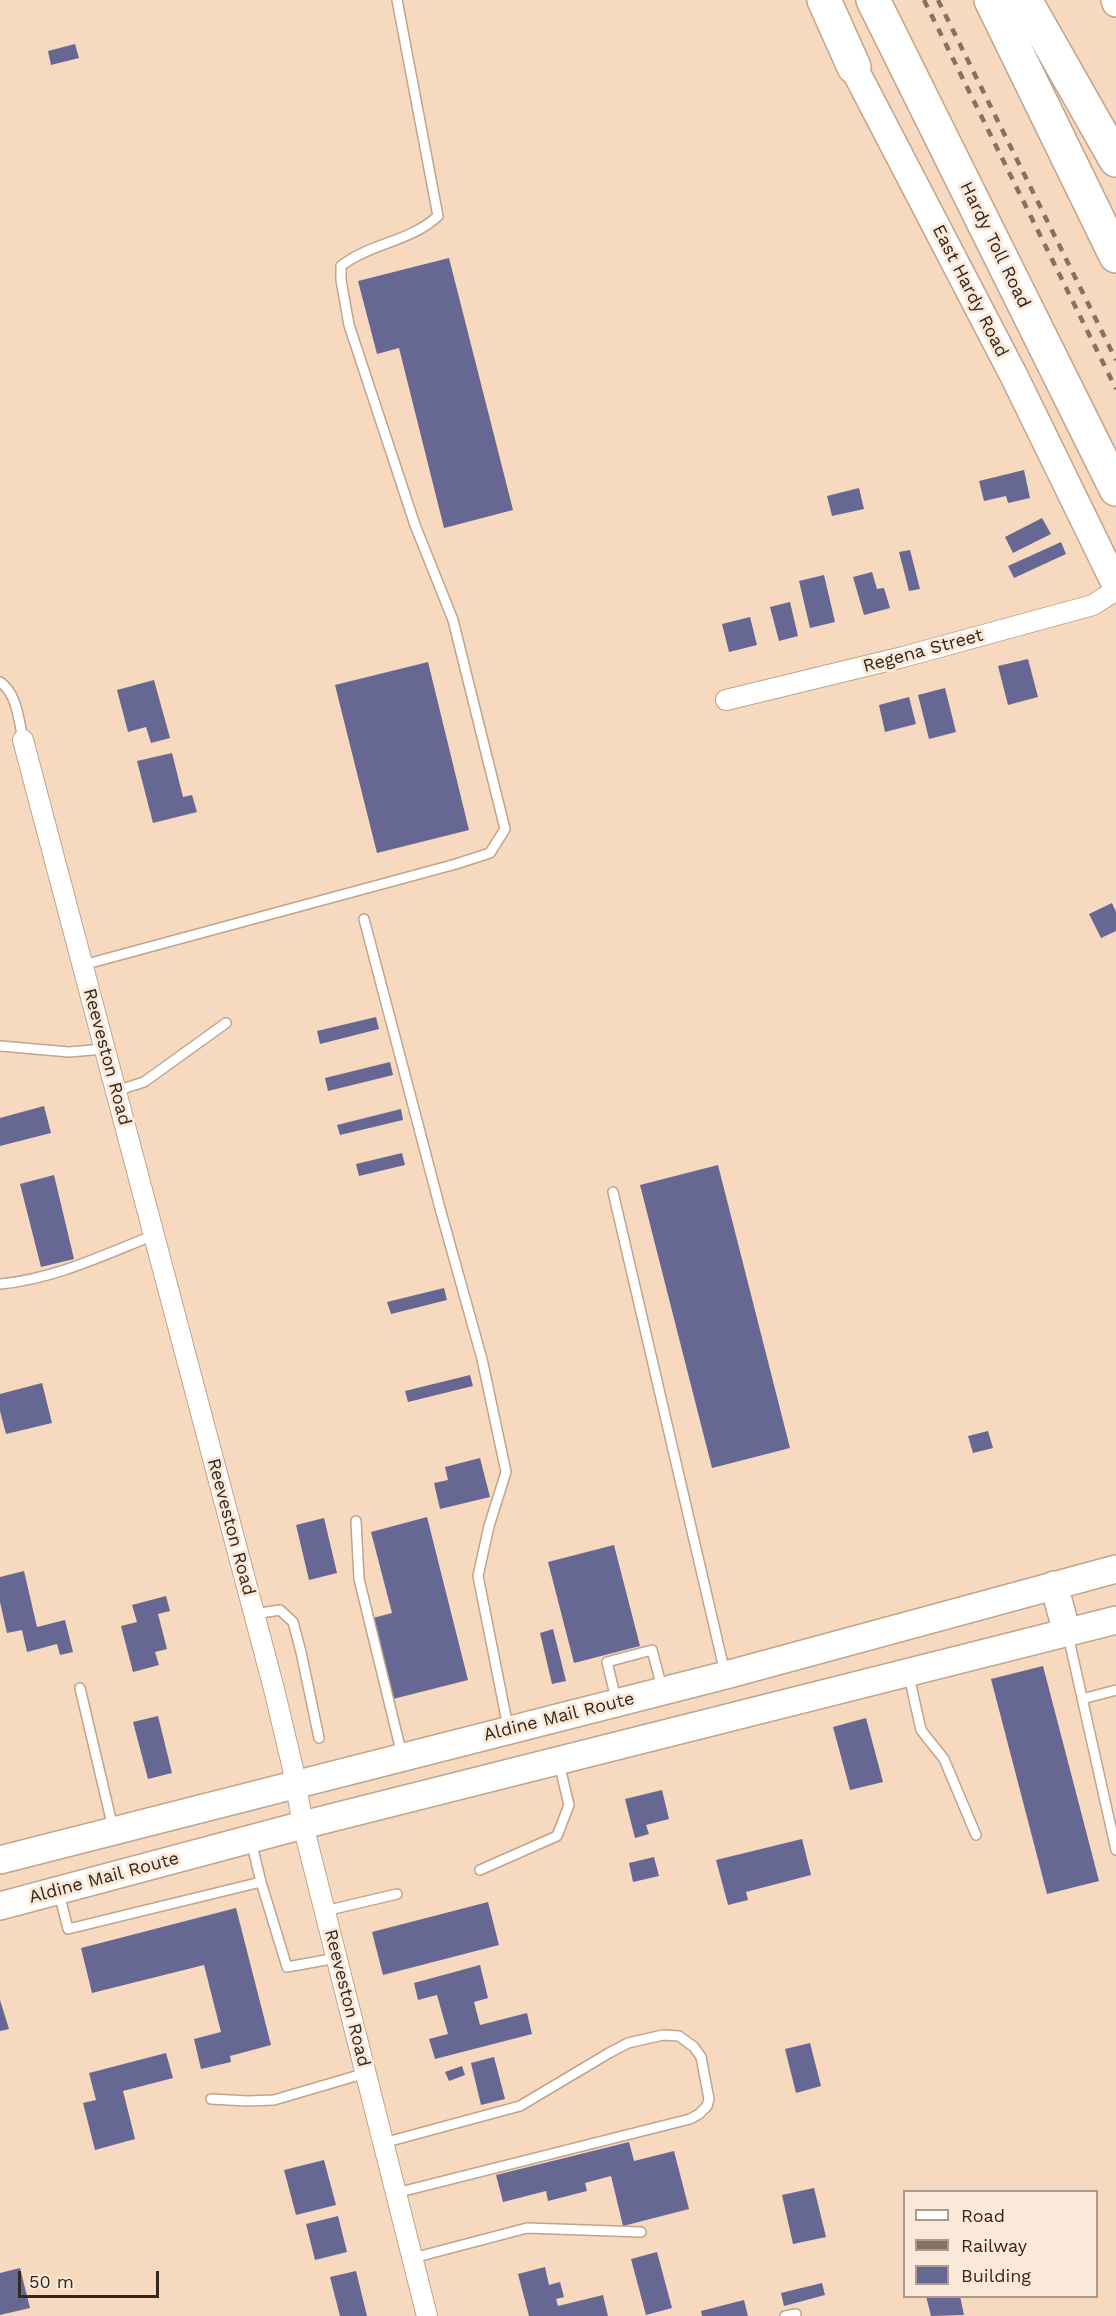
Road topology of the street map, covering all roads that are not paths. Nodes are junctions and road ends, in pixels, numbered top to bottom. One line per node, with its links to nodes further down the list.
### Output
1 (396, 0): 17 (lane)
2 (818, 0): 7 (main road, East Hardy Road)
3 (824, 0): 7 (highway)
4 (873, 0): 10 (highway, Hardy Toll Road)
5 (991, 0): 9 (highway)
6 (1025, 0): 8 (highway)
7 (854, 67): 11 (main road, East Hardy Road)
8 (1116, 160)
9 (1116, 256)
10 (1116, 489)
11 (1116, 585)
12 (1116, 590): 14 (street, Regena Street)
13 (0, 682): 15 (lane)
14 (726, 700)
15 (23, 740): 17 (street, Reeveston Road)
16 (364, 919): 39 (lane)
17 (83, 965): 20 (street, Reeveston Road)
18 (226, 1023): 21 (lane)
19 (0, 1046): 20 (lane)
20 (105, 1049): 21 (street, Reeveston Road)
21 (116, 1091): 23 (street, Reeveston Road)
22 (613, 1192): 32 (lane)
23 (154, 1235): 24 (lane); 28 (street, Reeveston Road)
24 (0, 1284)
25 (356, 1521): 41 (lane)
26 (1116, 1569): 27 (main road, Aldine Mail Route)
27 (1054, 1585): 30 (main road); 32 (main road, Aldine Mail Route)
28 (254, 1614): 40 (lane); 43 (street, Reeveston Road)
29 (1116, 1620): 30 (main road, Aldine Mail Route)
30 (1067, 1633): 31 (main road, Aldine Mail Route); 36 (lane)
31 (908, 1673): 38 (main road, Aldine Mail Route); 46 (lane)
32 (726, 1675): 34 (main road, Aldine Mail Route); 38 (main road)
33 (80, 1689): 45 (lane)
34 (663, 1690): 37 (main road, Aldine Mail Route); 37 (lane)
35 (1116, 1690): 36 (lane)
36 (1082, 1699): 48 (lane)
37 (616, 1701): 39 (main road, Aldine Mail Route)
38 (735, 1716): 42 (main road, Aldine Mail Route)
39 (509, 1730): 41 (main road, Aldine Mail Route)
40 (319, 1738)
41 (403, 1757): 43 (main road, Aldine Mail Route)
42 (558, 1761): 44 (main road, Aldine Mail Route); 50 (lane)
43 (295, 1785): 44 (street, Reeveston Road); 45 (main road, Aldine Mail Route)
44 (303, 1825): 47 (main road, Aldine Mail Route); 55 (street, Reeveston Road)
45 (114, 1831): 49 (main road, Aldine Mail Route)
46 (976, 1835)
47 (250, 1839): 51 (lane); 52 (main road, Aldine Mail Route)
48 (1116, 1850)
49 (0, 1860)
50 (480, 1870)
51 (261, 1882): 52 (lane); 56 (lane)
52 (58, 1890): 54 (main road, Aldine Mail Route)
53 (397, 1894): 55 (lane)
54 (0, 1906)
55 (325, 1911): 56 (street, Reeveston Road)
56 (337, 1958): 57 (street, Reeveston Road)
57 (366, 2073): 58 (lane); 59 (street, Reeveston Road)
58 (211, 2099)
59 (384, 2143): 60 (street, Reeveston Road); 60 (lane)
60 (396, 2193): 62 (street, Reeveston Road)
61 (641, 2232): 62 (lane)
62 (413, 2259): 64 (street, Reeveston Road)
63 (796, 2314): 65 (lane)
64 (427, 2316)
65 (785, 2316)

